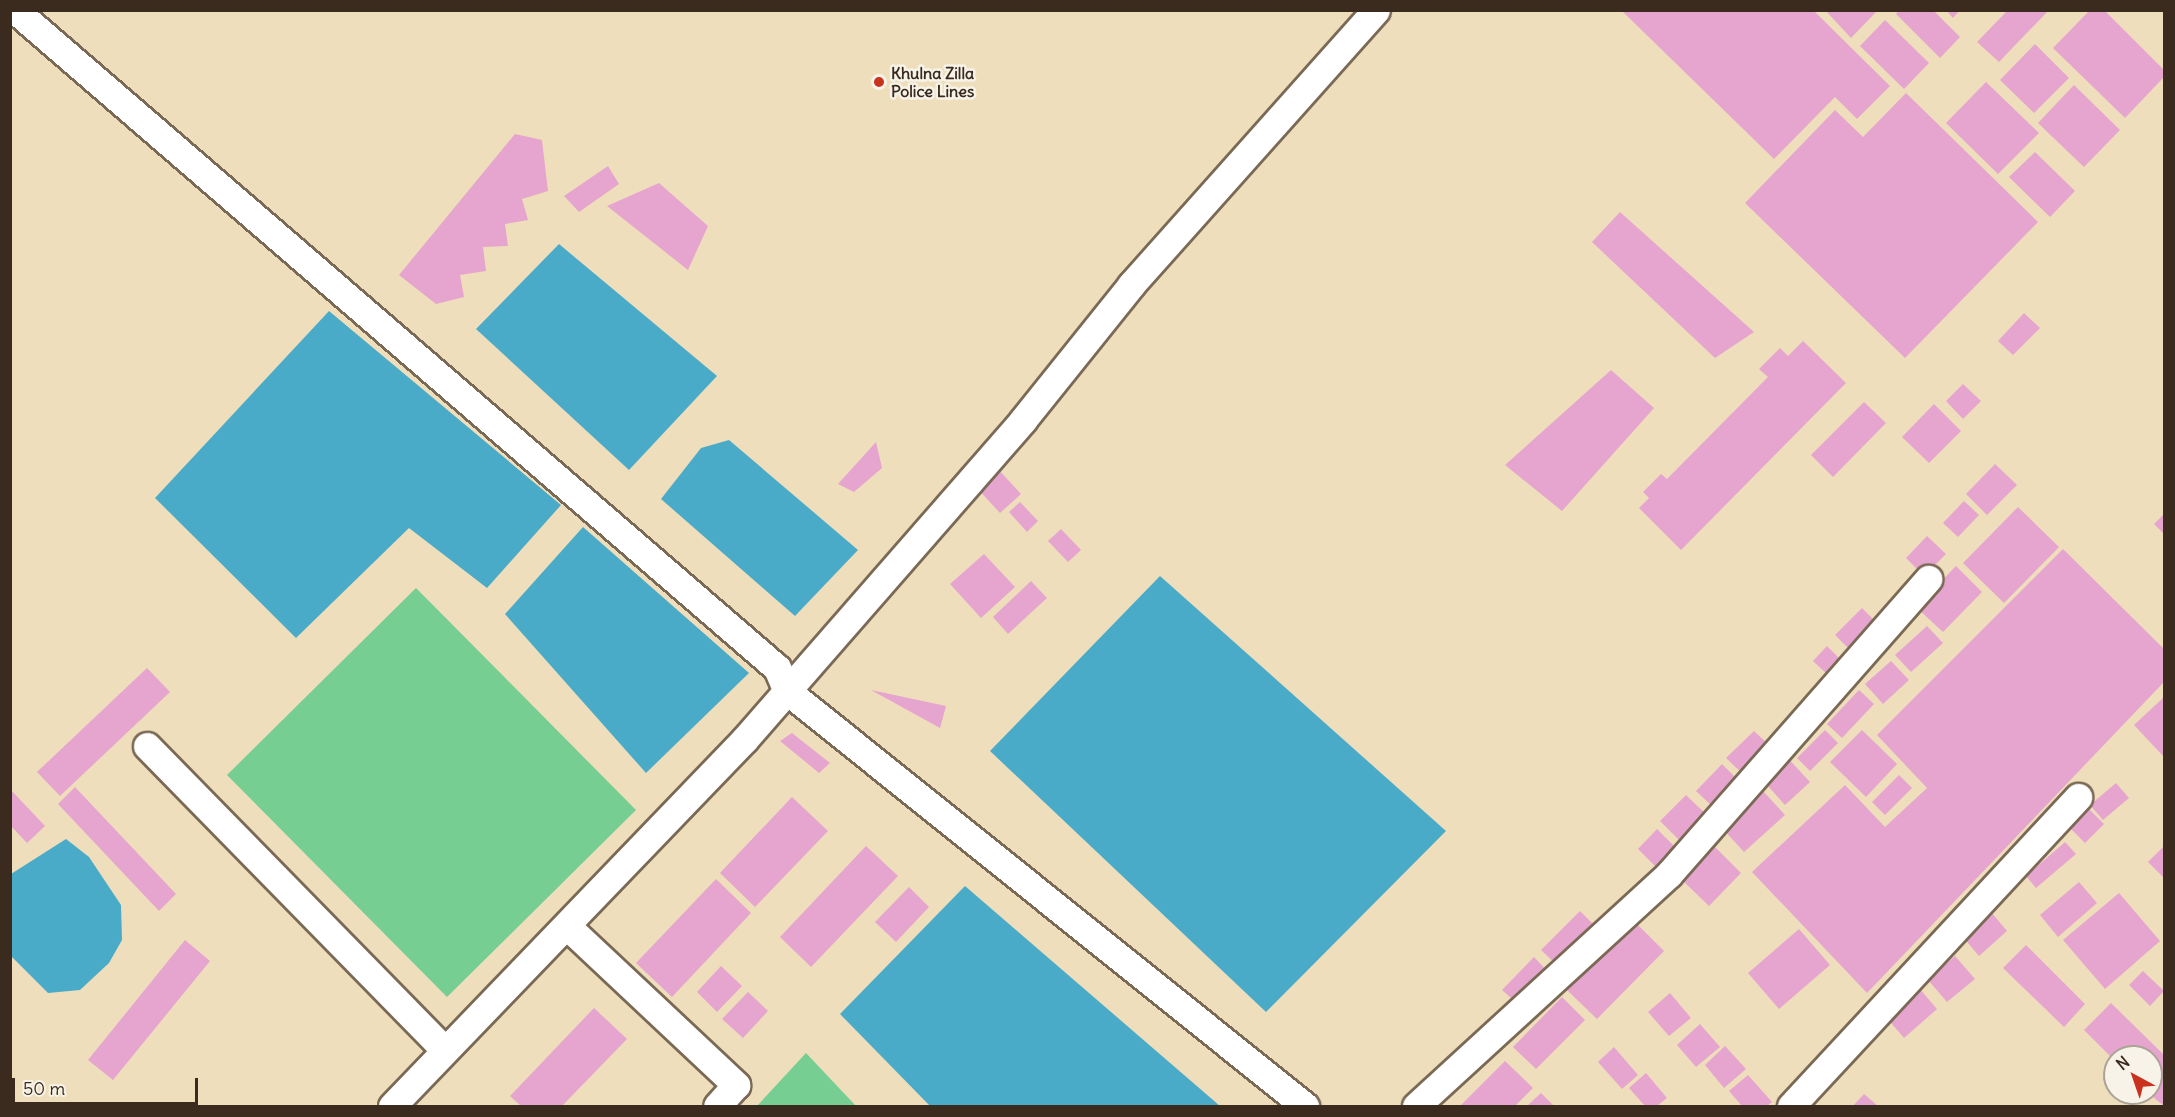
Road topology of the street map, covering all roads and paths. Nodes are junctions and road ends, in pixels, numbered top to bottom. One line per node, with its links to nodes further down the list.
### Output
1 (15, 10): 4 (street)
2 (1376, 10): 4 (street)
3 (1928, 579): 12 (street)
4 (787, 691): 7 (street); 11 (street)
5 (147, 746): 8 (street)
6 (2078, 797): 13 (street)
7 (568, 927): 8 (street); 10 (street)
8 (443, 1048): 9 (street)
9 (392, 1107)
10 (717, 1107)
11 (1305, 1107)
12 (1416, 1107)
13 (1791, 1107)

